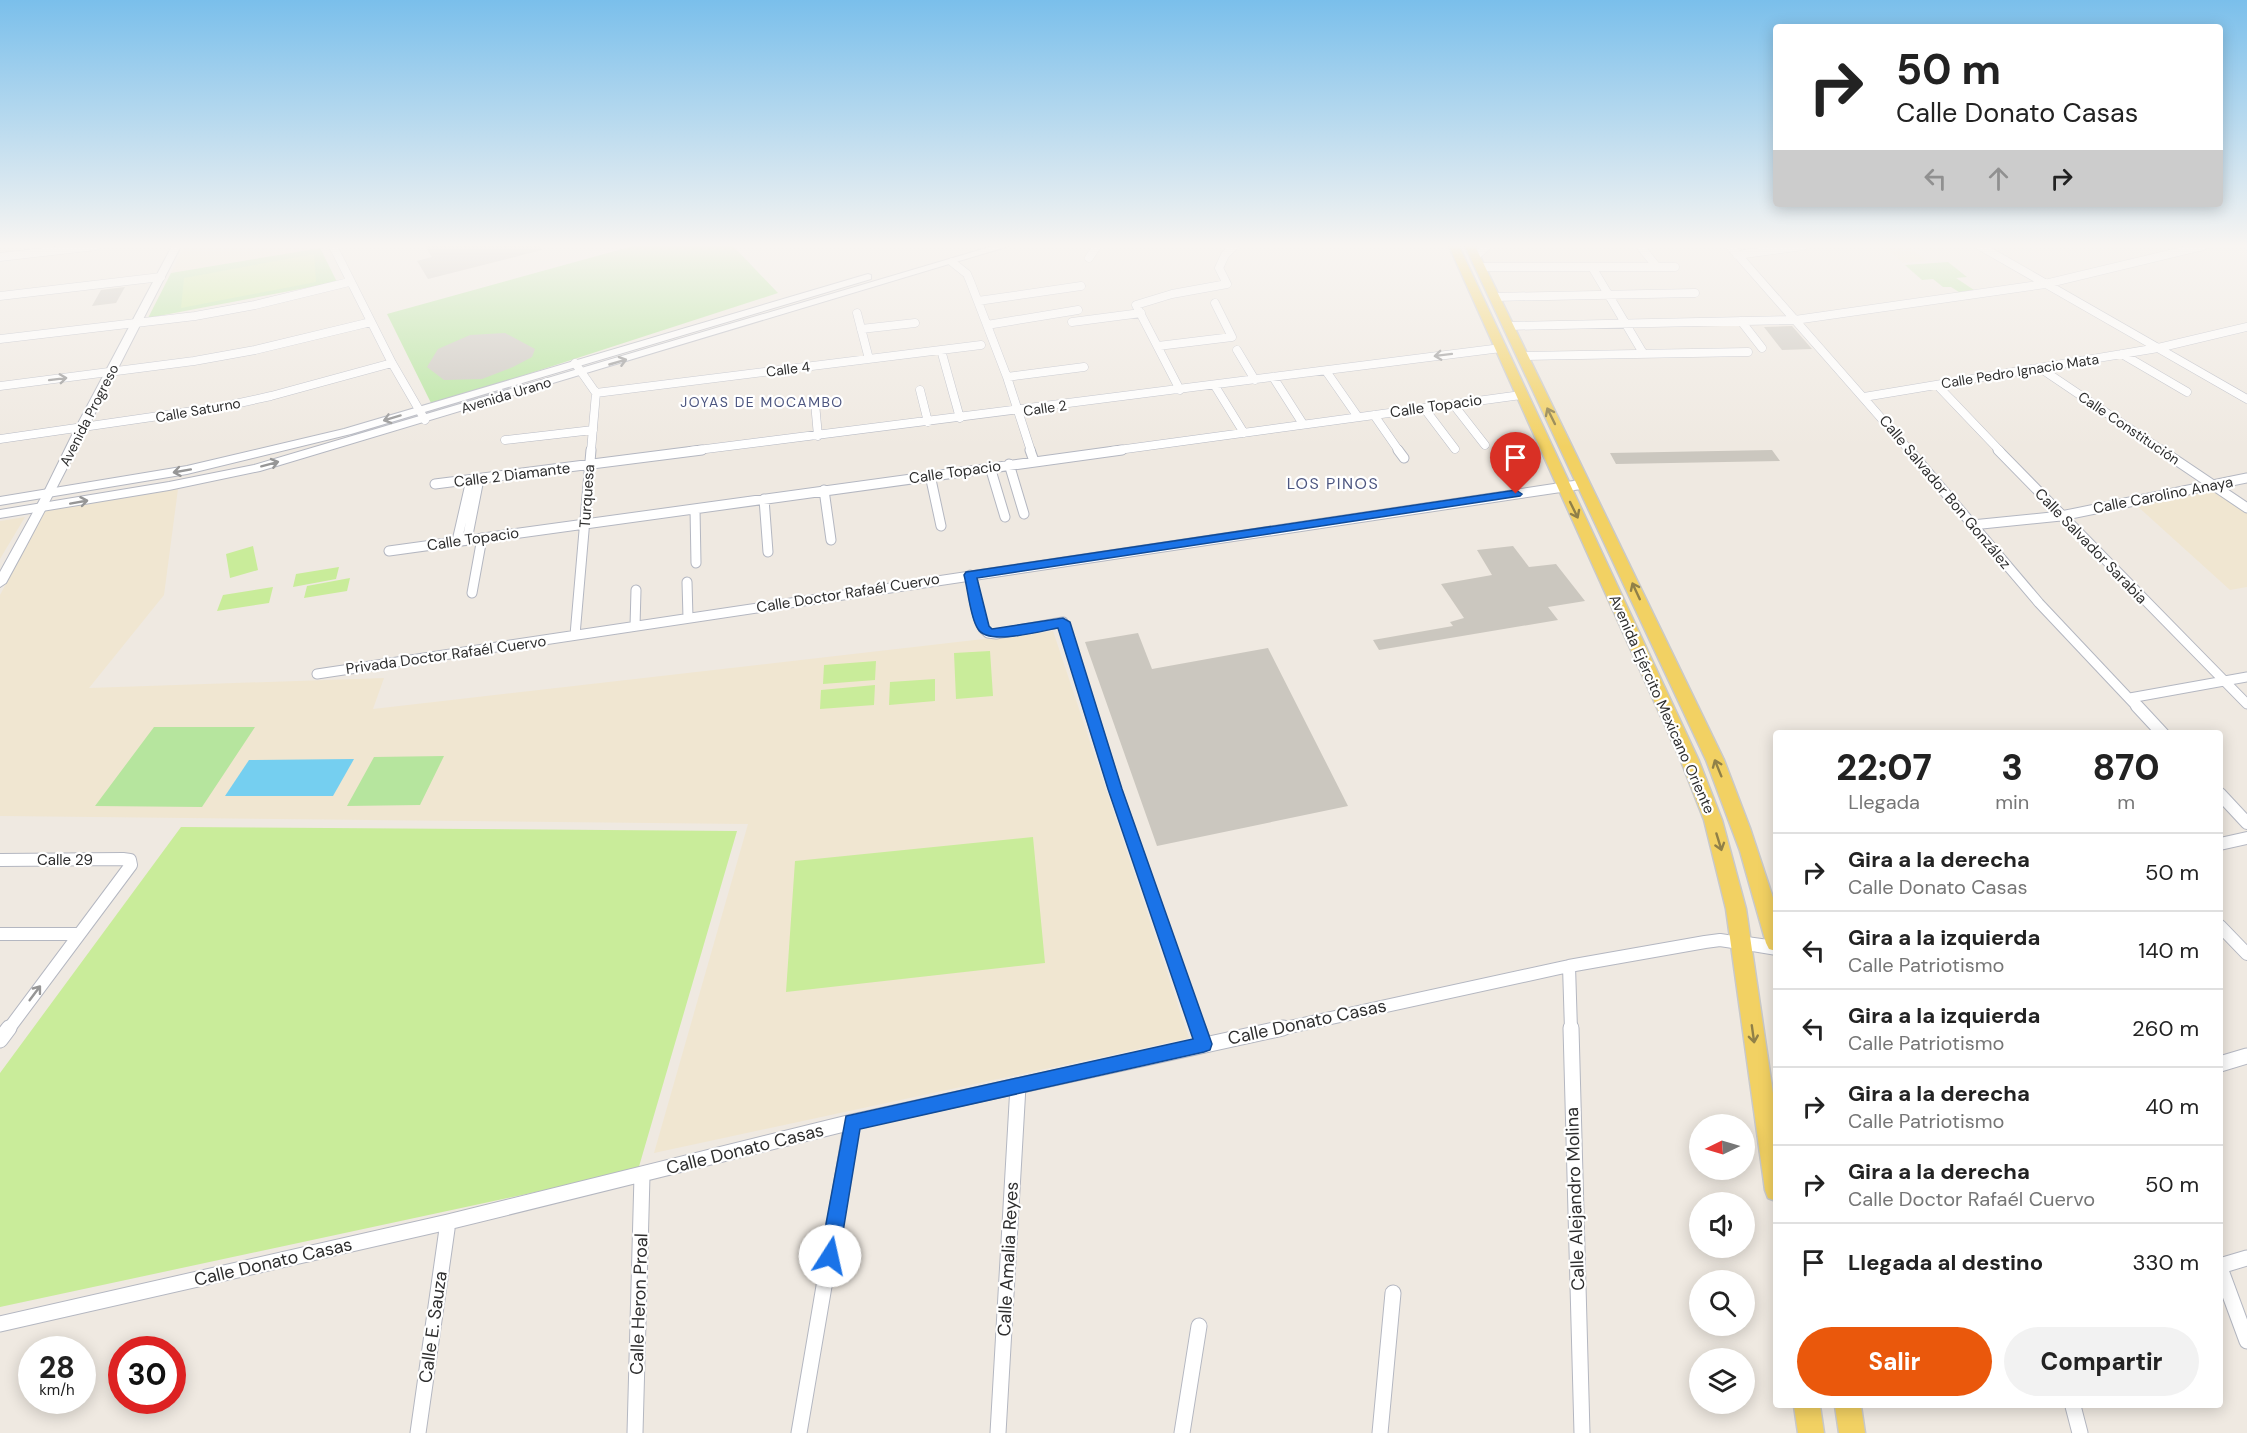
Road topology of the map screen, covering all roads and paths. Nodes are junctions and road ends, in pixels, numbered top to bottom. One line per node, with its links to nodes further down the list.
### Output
1 (143, 313): 19 (street, Avenida Progreso)
2 (210, 313): 19 (street)
3 (366, 313): 20 (street)
4 (756, 313): 43 (main road, Avenida Urano)
5 (773, 313): 43 (main road, Avenida Urano, one-way to 5)
6 (982, 313): 24 (street)
7 (1061, 313): 24 (street)
8 (1140, 313): 21 (street); 30 (street)
9 (1220, 313): 30 (street)
10 (1485, 313): 31 (main road, Avenida Ejército Mexicano Oriente)
11 (1502, 313): 25 (main road, Avenida Ejército Mexicano Oriente)
12 (1618, 313): 23 (street)
13 (1789, 313): 17 (street, Calle Salvador Bon González)
14 (1844, 313): 17 (street)
15 (2096, 313): 33 (street)
16 (857, 314): 27 (street)
17 (1795, 320): 18 (street); 58 (street, Calle Salvador Bon González)
18 (1741, 321): 23 (street); 32 (street)
19 (138, 322): 28 (street); 46 (street, Avenida Progreso)
20 (371, 322): 41 (street); 46 (street)
21 (1072, 322)
22 (915, 323): 27 (street)
23 (1625, 324): 25 (street); 37 (street)
24 (987, 325): 47 (street)
25 (1508, 326): 39 (main road, Avenida Ejército Mexicano Oriente)
26 (2247, 327): 33 (street, Calle Pedro Ignacio Mata)
27 (861, 329): 40 (street)
28 (0, 339)
29 (981, 345): 34 (street, Calle 4)
30 (1158, 346): 54 (street)
31 (1501, 348): 45 (street, Calle 2, one-way to 45); 57 (main road, Avenida Ejército Mexicano Oriente)
32 (1762, 348)
33 (2158, 348): 38 (street, Calle Pedro Ignacio Mata); 59 (street)
34 (941, 350): 40 (street, Calle 4); 67 (street)
35 (1237, 350): 49 (street)
36 (1748, 352): 37 (street)
37 (1642, 353): 39 (street)
38 (2122, 354): 44 (street, Calle Pedro Ignacio Mata); 55 (street)
39 (1522, 356): 87 (main road, Avenida Ejército Mexicano Oriente, one-way to 39)
40 (869, 359): 56 (street, Calle 4)
41 (392, 363): 65 (street); 70 (street, Calle Saturno)
42 (1084, 367): 47 (street)
43 (578, 368): 56 (street); 65 (main road, Avenida Urano)
44 (2040, 368): 50 (street, Calle Pedro Ignacio Mata); 88 (street, Calle Constitución)
45 (1326, 371): 48 (street, Calle 2); 66 (street)
46 (111, 372): 51 (street, one-way to 46); 70 (street, Avenida Progreso)
47 (1007, 377): 63 (street)
48 (1272, 377): 49 (street, Calle 2); 69 (street)
49 (1255, 380): 52 (street, Calle 2)
50 (1937, 385): 58 (street, Calle Pedro Ignacio Mata); 99 (street, Calle Salvador Sarabia)
51 (0, 386)
52 (1215, 386): 54 (street, Calle 2); 72 (street)
53 (920, 390): 68 (street)
54 (1180, 390): 63 (street, Calle 2)
55 (2187, 392)
56 (596, 393): 71 (street, Turquesa)
57 (1521, 395): 61 (street, Calle Topacio); 89 (main road, Avenida Ejército Mexicano Oriente)
58 (1864, 398): 102 (street, Calle Salvador Bon González)
59 (2247, 399)
60 (815, 403): 73 (street)
61 (1453, 404): 62 (street, Calle Topacio); 76 (street)
62 (1424, 408): 64 (street, Calle Topacio); 77 (street)
63 (1018, 411): 67 (street, Calle 2); 79 (street)
64 (1374, 414): 66 (street, Calle Topacio); 78 (street)
65 (422, 415): 91 (main road, Avenida Urano, one-way to 91); 94 (main road, Avenida Urano, one-way to 65)
66 (1358, 417): 69 (street, Calle Topacio)
67 (960, 418): 68 (street, Calle 2)
68 (928, 422): 73 (street, Calle 2)
69 (1303, 424): 72 (street, Calle Topacio)
70 (80, 429): 74 (street, Calle Saturno); 91 (street, Avenida Progreso)
71 (593, 430): 75 (street); 81 (street, Turquesa)
72 (1244, 433): 79 (street, Calle Topacio)
73 (818, 436): 81 (street, Calle 2)
74 (0, 440)
75 (505, 440)
76 (1485, 445)
77 (1455, 449)
78 (1404, 458)
79 (1034, 461): 80 (street, Calle Topacio)
80 (1009, 464): 82 (street, Calle Topacio); 98 (street)
81 (589, 466): 85 (street, Calle 2 Diamante); 101 (street, Turquesa)
82 (990, 467): 83 (street, Calle Topacio); 100 (street)
83 (930, 475): 90 (street, Calle Topacio); 103 (street)
84 (2247, 478): 88 (street, Calle Carolino Anaya)
85 (475, 480): 86 (street, Calle 2 Diamante); 106 (street)
86 (435, 484)
87 (1584, 484): 89 (street, Calle Doctor Rafaél Cuervo); 129 (main road, Avenida Ejército Mexicano Oriente, one-way to 87)
88 (2213, 486): 95 (street, Calle Constitución); 99 (street, Calle Carolino Anaya)
89 (1563, 487): 110 (street, Calle Doctor Rafaél Cuervo); 133 (main road, Avenida Ejército Mexicano Oriente, one-way to 133)
90 (824, 490): 92 (street, Calle Topacio); 105 (street)
91 (49, 494): 93 (main road, Avenida Urano); 94 (street, Avenida Progreso)
92 (764, 499): 96 (street, Calle Topacio); 108 (street)
93 (0, 501)
94 (42, 508): 97 (main road, Avenida Urano); 112 (street, Avenida Progreso)
95 (2247, 508)
96 (695, 509): 101 (street, Calle Topacio); 109 (street)
97 (0, 514)
98 (1024, 514)
99 (2061, 516): 102 (street, Calle Carolino Anaya); 120 (street, Calle Salvador Sarabia)
100 (1005, 517)
101 (585, 524): 104 (street, Calle Topacio); 117 (street, Turquesa)
102 (1972, 525): 121 (street, Calle Salvador Bon González)
103 (941, 526)
104 (482, 538): 106 (street, Calle Topacio); 114 (street)
105 (831, 540)
106 (462, 541): 107 (street, Calle Topacio)
107 (389, 551)
108 (768, 552)
109 (696, 563)
110 (970, 575): 115 (street, Calle Doctor Rafaél Cuervo); 138 (street)
111 (687, 582): 115 (street)
112 (0, 583)
113 (636, 590): 116 (street)
114 (472, 593)
115 (688, 618): 116 (street, Calle Doctor Rafaél Cuervo)
116 (635, 626): 117 (street, Calle Doctor Rafaél Cuervo)
117 (575, 635): 118 (street, Privada Doctor Rafaél Cuervo)
118 (317, 674)
119 (2247, 677): 120 (street)
120 (2225, 682): 121 (street); 122 (street, Calle Salvador Sarabia)
121 (2130, 698): 123 (street, Calle Salvador Bon González)
122 (2247, 704)
123 (2159, 730)
124 (2223, 797): 125 (street)
125 (2247, 823)
126 (2247, 838): 127 (street)
127 (2223, 843)
128 (0, 860): 132 (street, Calle 29)
129 (1773, 929)
130 (2223, 929): 135 (street)
131 (0, 934): 132 (street)
132 (79, 934): 137 (street, one-way to 132)
133 (1740, 943): 134 (street, Calle Donato Casas); 136 (street, Calle Donato Casas); 143 (main road, Avenida Ejército Mexicano Oriente, one-way to 143)
134 (1773, 948)
135 (2247, 954)
136 (1569, 966): 138 (street, Calle Donato Casas); 162 (street, Calle Alejandro Molina)
137 (0, 1040)
138 (1204, 1044): 141 (street, Calle Donato Casas)
139 (2247, 1056): 140 (street)
140 (2223, 1063)
141 (1018, 1086): 142 (street, Calle Donato Casas); 159 (street, Calle Amalia Reyes)
142 (852, 1122): 144 (street, Calle Donato Casas); 158 (street)
143 (1773, 1169)
144 (642, 1176): 145 (street, Calle Donato Casas); 157 (street, Calle Heron Proal)
145 (448, 1222): 150 (street, Calle Donato Casas); 156 (street, Calle E. Sauza)
146 (2247, 1258): 147 (street)
147 (2223, 1266)
148 (2223, 1275): 152 (street)
149 (1393, 1293): 161 (street)
150 (0, 1324)
151 (1198, 1326): 160 (street)
152 (2247, 1341)
153 (1807, 1408): 163 (main road)
154 (1848, 1408): 164 (main road)
155 (2074, 1408): 165 (street)
156 (418, 1433)
157 (635, 1433)
158 (799, 1433)
159 (998, 1433)
160 (1182, 1433)
161 (1380, 1433)
162 (1582, 1433)
163 (1811, 1433)
164 (1852, 1433)
165 (2080, 1433)

